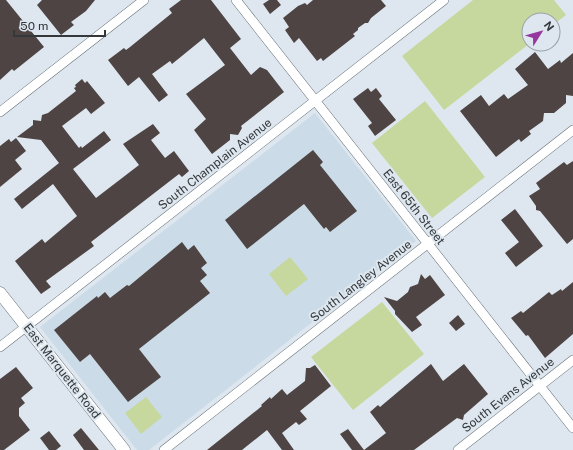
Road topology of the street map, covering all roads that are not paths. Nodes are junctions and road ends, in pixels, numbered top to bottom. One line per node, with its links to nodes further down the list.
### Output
1 (144, 0): 5 (street)
2 (236, 0): 4 (street, East 65th Street)
3 (444, 0): 4 (street, South Champlain Avenue)
4 (315, 101): 7 (street, East 65th Street); 9 (street, South Champlain Avenue)
5 (0, 112)
6 (573, 130): 7 (street, South Langley Avenue)
7 (428, 244): 12 (street, East 65th Street); 15 (street, South Langley Avenue)
8 (0, 293): 9 (street, East Marquette Road)
9 (26, 326): 10 (street, South Champlain Avenue); 14 (street, East Marquette Road)
10 (0, 347)
11 (573, 360): 12 (street, South Evans Avenue)
12 (540, 386): 13 (street, East 65th Street); 16 (street, South Evans Avenue)
13 (573, 428)
14 (124, 450)
15 (164, 450)
16 (458, 450)

